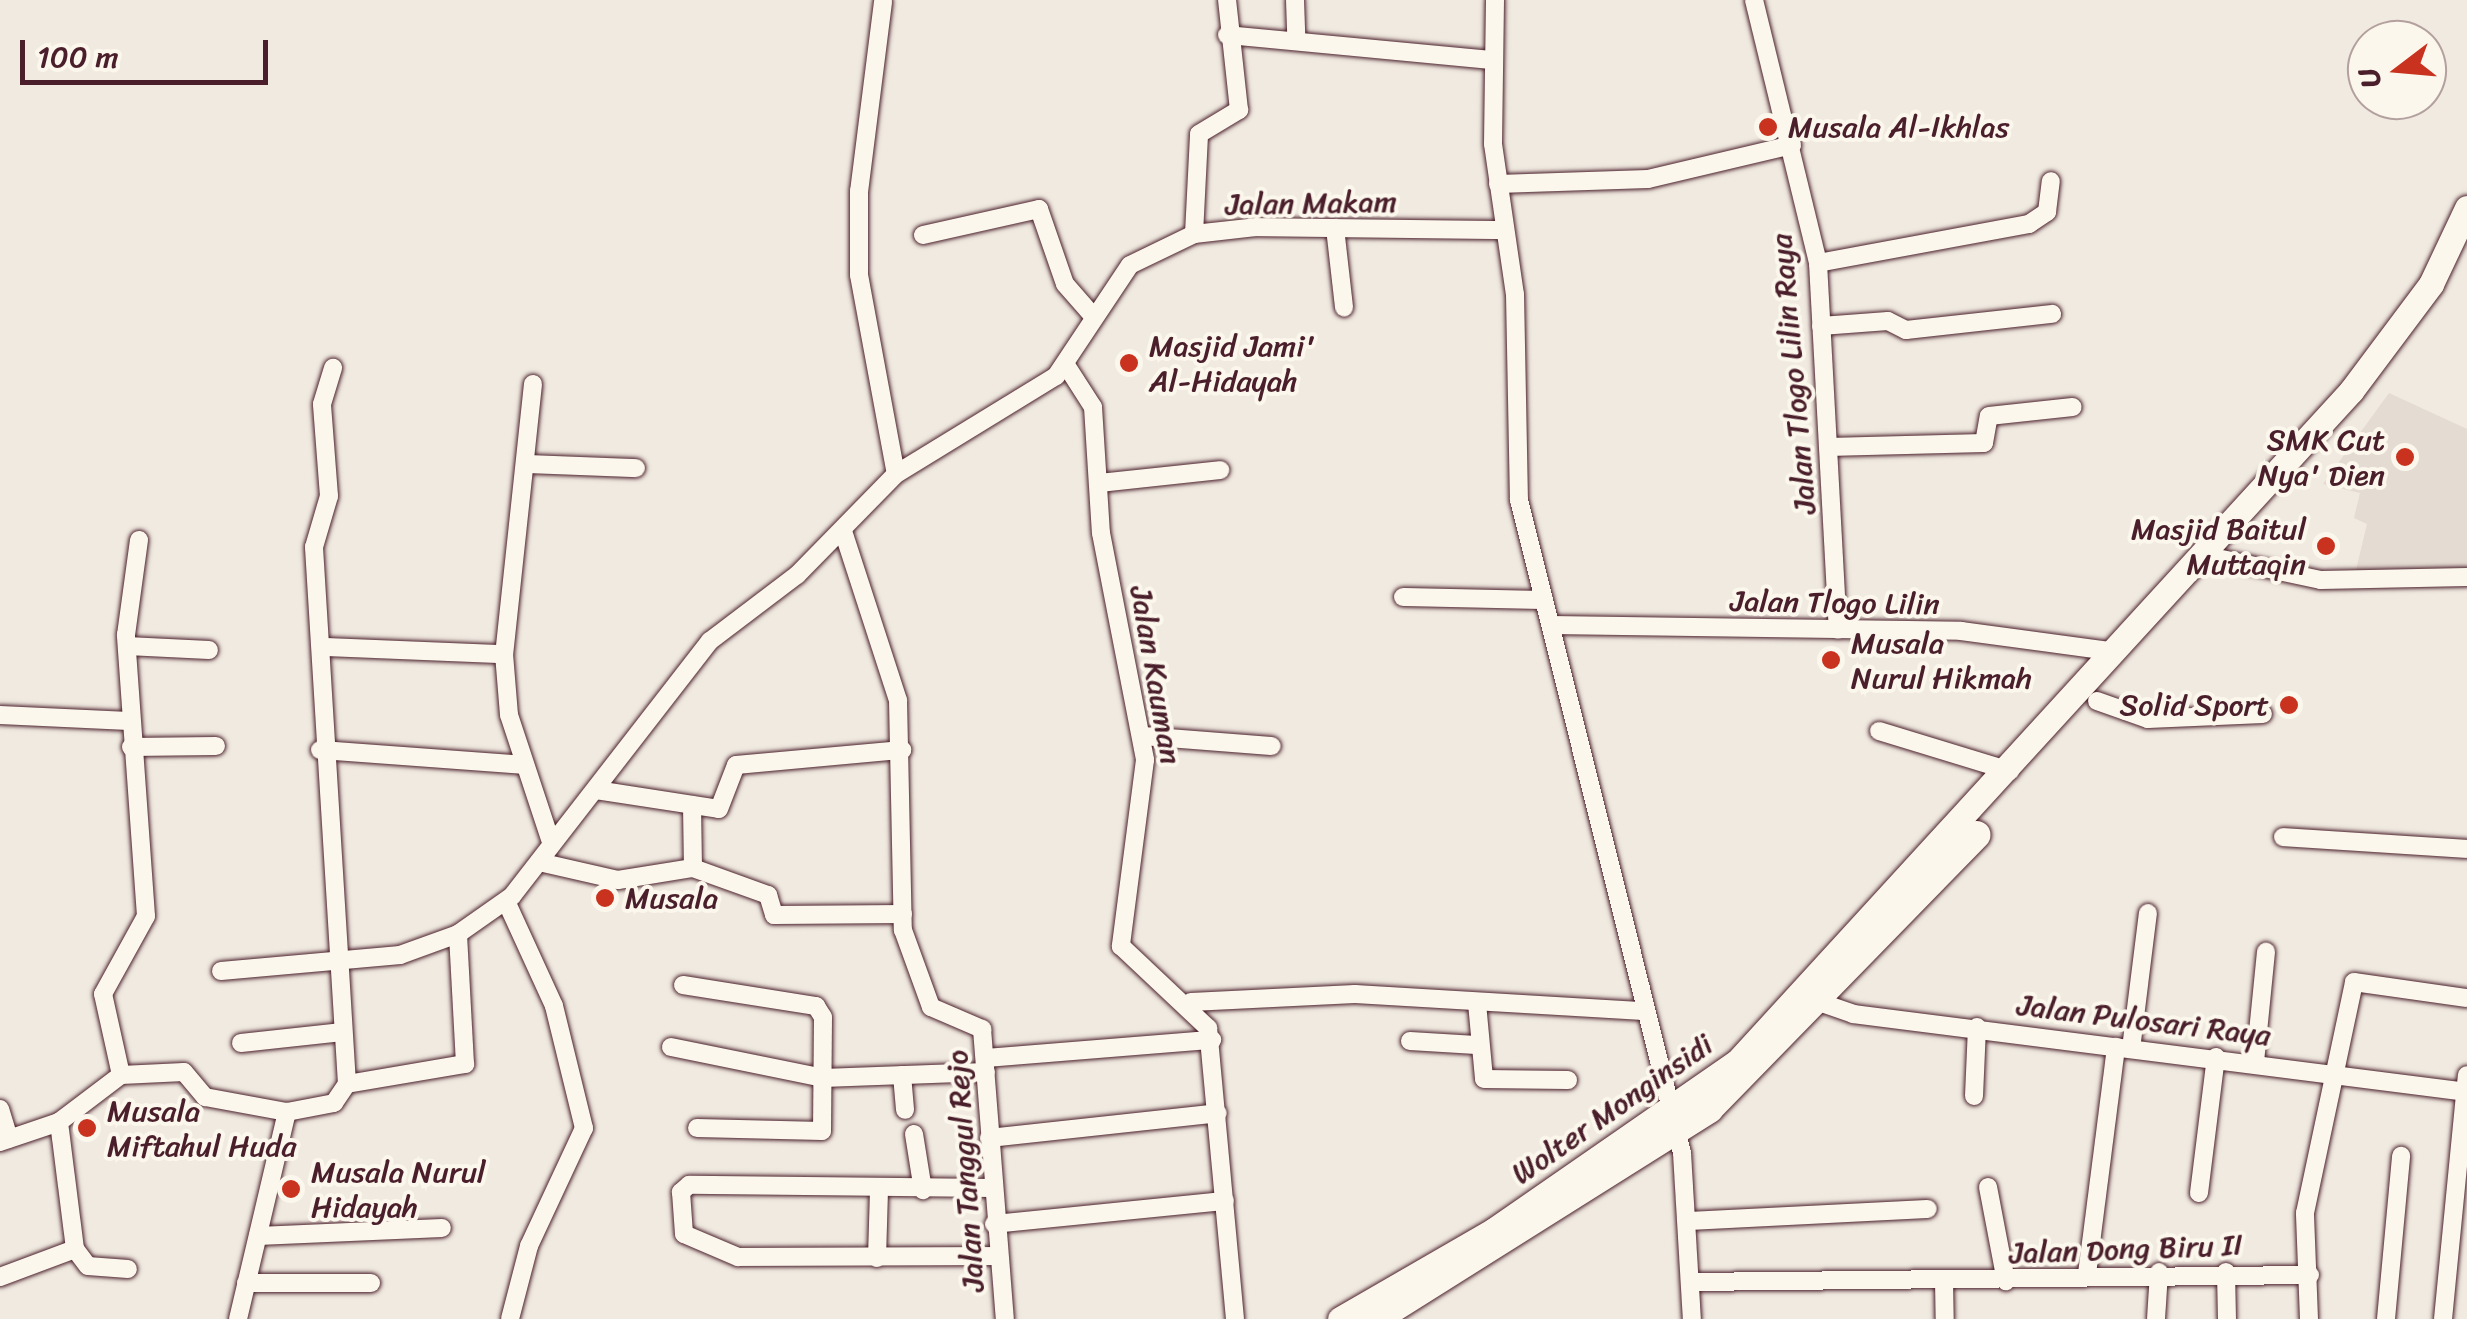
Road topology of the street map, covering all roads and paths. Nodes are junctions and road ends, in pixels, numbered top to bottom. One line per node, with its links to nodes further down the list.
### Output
1 (1227, 0): 6 (street)
2 (1296, 0): 7 (street)
3 (1495, 0): 8 (street)
4 (1754, 0): 9 (street, Jalan Tlogo Lilin Raya)
5 (884, 2): 31 (street)
6 (1227, 35): 7 (street); 15 (street)
7 (1296, 38): 8 (street)
8 (1493, 60): 11 (street)
9 (1792, 145): 11 (street); 18 (street, Jalan Tlogo Lilin Raya)
10 (2051, 181): 18 (street)
11 (1498, 184): 14 (street)
12 (2467, 208): 44 (main road)
13 (1336, 228): 14 (street, Jalan Makam); 15 (street, Jalan Makam); 19 (street)
14 (1504, 230): 38 (street)
15 (1194, 234): 21 (street, Jalan Makam)
16 (923, 235): 21 (street)
17 (2467, 256): 35 (main road)
18 (1818, 263): 22 (street, Jalan Tlogo Lilin Raya)
19 (1344, 307)
20 (2052, 314): 22 (street)
21 (1093, 316): 23 (street, Jalan Makam)
22 (1821, 326): 27 (street, Jalan Tlogo Lilin Raya)
23 (1066, 365): 31 (street); 32 (street, Jalan Kauman)
24 (333, 368): 42 (street)
25 (533, 384): 28 (street)
26 (2073, 406): 27 (street)
27 (1828, 448): 40 (street, Jalan Tlogo Lilin Raya)
28 (530, 464): 29 (street); 45 (street)
29 (636, 468)
30 (1220, 470): 32 (street)
31 (896, 474): 33 (street)
32 (1099, 483): 51 (street, Jalan Kauman)
33 (843, 531): 56 (street, Jalan Tanggul Rejo); 59 (street)
34 (139, 540): 41 (street)
35 (2222, 559): 36 (street); 46 (main road)
36 (2467, 577)
37 (1402, 597): 38 (street)
38 (1544, 600): 39 (street)
39 (1551, 626): 40 (street, Jalan Tlogo Lilin); 79 (street)
40 (1838, 629): 44 (street, Jalan Tlogo Lilin)
41 (126, 646): 43 (street); 49 (street)
42 (326, 647): 45 (street); 55 (street)
43 (209, 650)
44 (2118, 652): 58 (main road)
45 (504, 654): 57 (street)
46 (2097, 700): 47 (street); 61 (main road)
47 (2263, 714)
48 (0, 715): 49 (street)
49 (129, 721): 52 (street)
50 (1880, 731): 58 (street)
51 (1142, 736): 54 (street); 76 (street, Jalan Kauman)
52 (131, 746): 53 (street); 92 (street)
53 (216, 746)
54 (1272, 746)
55 (320, 750): 57 (street); 72 (street)
56 (902, 750): 60 (street); 69 (street, Jalan Tanggul Rejo)
57 (524, 765): 63 (street)
58 (2011, 772): 61 (main road)
59 (596, 790): 60 (street); 63 (street)
60 (692, 805): 66 (street)
61 (1971, 827): 77 (main road, Wolter Monginsidi); 103 (main road, Wolter Monginsidi)
62 (2283, 836): 64 (street)
63 (550, 840): 65 (street)
64 (2467, 849)
65 (539, 862): 66 (street); 67 (street)
66 (693, 868): 69 (street)
67 (506, 901): 70 (street); 136 (street)
68 (2148, 913): 87 (street)
69 (904, 914): 90 (street, Jalan Tanggul Rejo)
70 (458, 934): 72 (street); 96 (street)
71 (2266, 952): 89 (street)
72 (333, 958): 73 (street); 81 (street)
73 (222, 972)
74 (683, 985): 94 (street)
75 (2467, 998): 91 (street)
76 (1191, 1002): 78 (street); 82 (street, Jalan Kauman)
77 (1816, 1002): 80 (street, Jalan Pulosari Raya); 103 (main road, Wolter Monginsidi)
78 (1477, 1003): 79 (street); 85 (street)
79 (1644, 1011): 103 (street)
80 (1977, 1027): 87 (street, Jalan Pulosari Raya); 98 (street)
81 (342, 1032): 84 (street); 96 (street)
82 (1212, 1040): 90 (street); 102 (street, Jalan Kauman)
83 (1410, 1041): 85 (street)
84 (241, 1043)
85 (1476, 1045): 95 (street)
86 (670, 1048): 94 (street)
87 (2124, 1048): 88 (street, Jalan Pulosari Raya); 127 (street)
88 (2216, 1058): 89 (street, Jalan Pulosari Raya); 114 (street)
89 (2255, 1062): 91 (street, Jalan Pulosari Raya)
90 (986, 1065): 93 (street); 107 (street, Jalan Tanggul Rejo)
91 (2335, 1071): 97 (street, Jalan Pulosari Raya); 128 (street)
92 (121, 1075): 101 (street); 104 (street)
93 (902, 1075): 94 (street); 100 (street)
94 (822, 1078): 105 (street)
95 (1568, 1080)
96 (347, 1084): 101 (street)
97 (2466, 1086): 147 (street)
98 (1974, 1096)
99 (0, 1109): 108 (street)
100 (905, 1110)
101 (287, 1112): 120 (street)
102 (1218, 1112): 107 (street); 115 (street, Jalan Kauman)
103 (1674, 1121): 117 (street); 139 (main road, Wolter Monginsidi); 140 (main road, Wolter Monginsidi)
104 (58, 1122): 108 (street); 121 (street)
105 (697, 1128)
106 (914, 1134): 112 (street)
107 (989, 1138): 111 (street, Jalan Tanggul Rejo)
108 (4, 1141)
109 (2401, 1156): 146 (street)
110 (1988, 1187): 131 (street)
111 (992, 1188): 112 (street); 118 (street, Jalan Tanggul Rejo)
112 (923, 1190): 113 (street)
113 (879, 1191): 123 (street); 123 (street)
114 (2198, 1193)
115 (1226, 1201): 118 (street); 138 (street, Jalan Kauman)
116 (1928, 1210): 117 (street)
117 (1688, 1221): 132 (street)
118 (994, 1224): 122 (street, Jalan Tanggul Rejo)
119 (442, 1228): 120 (street)
120 (258, 1236): 133 (street)
121 (76, 1250): 124 (street); 129 (street)
122 (997, 1256): 123 (street); 137 (street, Jalan Tanggul Rejo)
123 (877, 1258)
124 (128, 1269)
125 (2159, 1272): 126 (street, Jalan Dong Biru II); 127 (street, Jalan Dong Biru II); 143 (street)
126 (2226, 1272): 128 (street, Jalan Dong Biru II); 144 (street)
127 (2087, 1274): 131 (street, Jalan Dong Biru II)
128 (2310, 1275): 145 (street)
129 (0, 1277)
130 (1944, 1280): 131 (street, Jalan Dong Biru II); 132 (street, Jalan Dong Biru II); 142 (street)
131 (2006, 1281)
132 (1691, 1282): 141 (street)
133 (246, 1283): 134 (street); 135 (street)
134 (371, 1283)
135 (238, 1319)
136 (510, 1319)
137 (1005, 1319)
138 (1235, 1319)
139 (1340, 1319)
140 (1376, 1319)
141 (1692, 1319)
142 (1945, 1319)
143 (2156, 1319)
144 (2227, 1319)
145 (2309, 1319)
146 (2386, 1319)
147 (2443, 1319)

